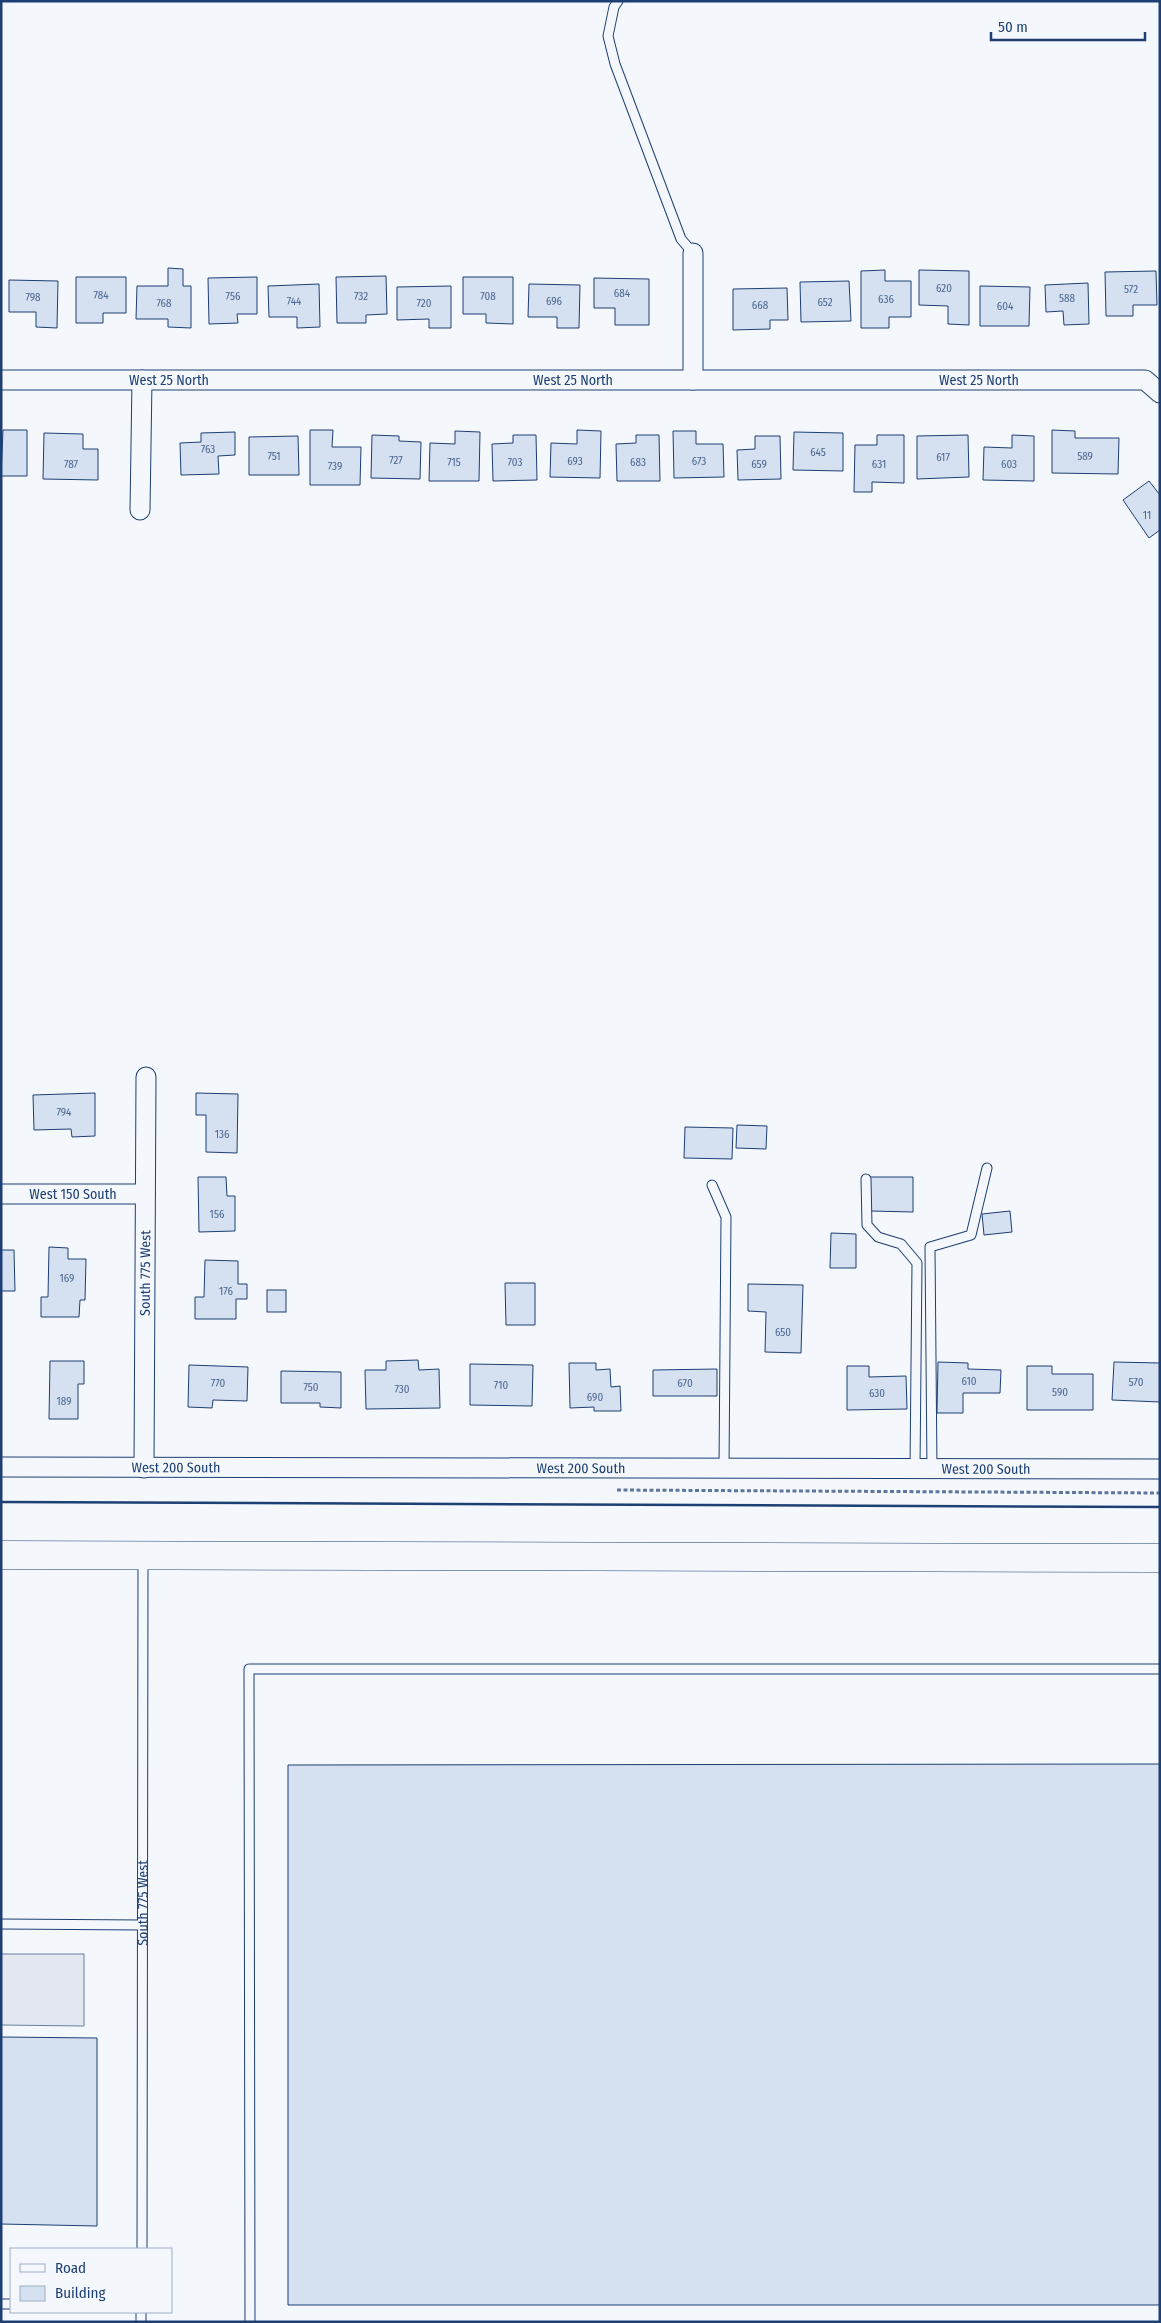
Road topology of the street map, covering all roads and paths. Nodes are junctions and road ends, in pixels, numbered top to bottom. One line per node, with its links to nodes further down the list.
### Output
1 (618, 1): 2 (lane)
2 (693, 254): 5 (street)
3 (1, 380): 4 (street, West 25 North)
4 (142, 380): 5 (street, West 25 North); 7 (street)
5 (693, 380): 6 (street, West 25 North)
6 (1160, 393)
7 (140, 510)
8 (146, 1077): 13 (street, South 775 West)
9 (987, 1168): 17 (lane)
10 (866, 1179): 17 (lane)
11 (712, 1185): 16 (lane)
12 (1, 1194): 13 (street, West 150 South)
13 (145, 1194): 15 (street, South 775 West)
14 (1, 1467): 15 (street, West 200 South)
15 (144, 1468): 16 (street, West 200 South)
16 (724, 1468): 17 (street, West 200 South)
17 (923, 1469): 18 (street, West 200 South)
18 (1160, 1469)
19 (1, 1555): 20 (main road)
20 (143, 1556): 21 (main road); 24 (lane, South 775 West)
21 (1160, 1558)
22 (1160, 1669): 26 (lane)
23 (1, 1924): 24 (lane)
24 (142, 1925): 25 (lane, South 775 West)
25 (142, 2248)
26 (250, 2322)

